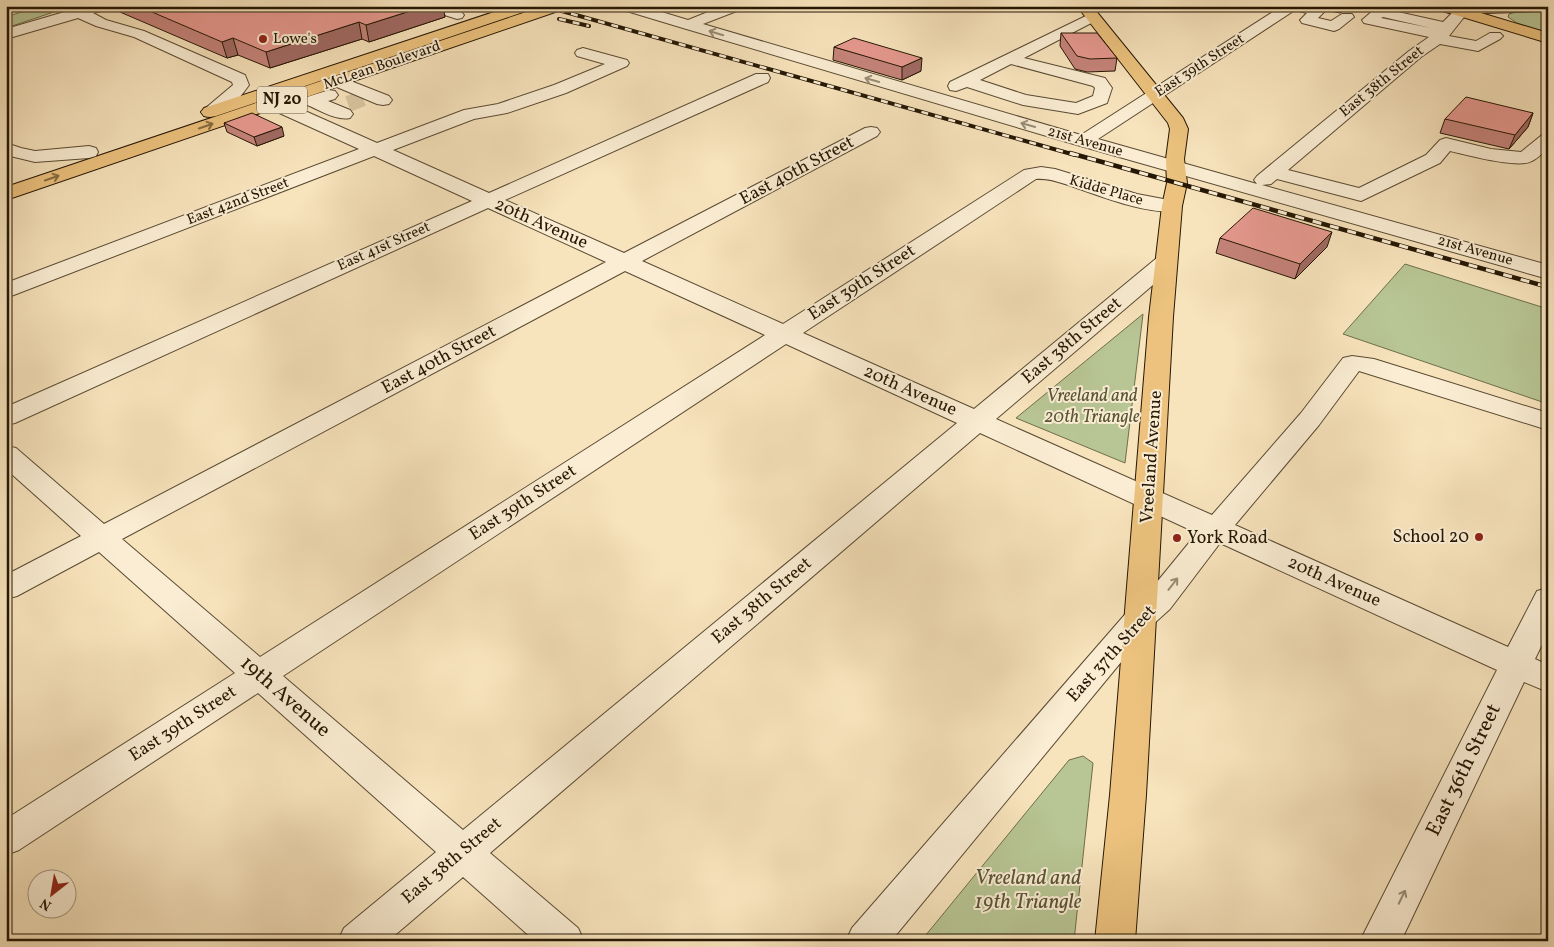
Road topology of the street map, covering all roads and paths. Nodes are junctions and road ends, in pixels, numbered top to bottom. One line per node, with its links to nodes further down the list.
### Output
1 (101, 6): 11 (street)
2 (431, 6): 14 (street)
3 (527, 6): 28 (main road, McLean Boulevard / NJ 20)
4 (559, 6): 25 (main road, McLean Boulevard / NJ 20)
5 (625, 6): 15 (street, 21st Avenue)
6 (737, 6): 15 (street)
7 (1440, 6): 13 (main road)
8 (1289, 7): 17 (street); 24 (street, East 39th Street)
9 (1515, 7): 10 (main road); 13 (main road); 16 (main road)
10 (1548, 7)
11 (78, 12): 18 (street); 28 (street)
12 (1088, 12): 21 (street); 24 (main road, Vreeland Avenue)
13 (1461, 12): 16 (main road); 17 (street, East 38th Street)
14 (457, 15)
15 (688, 25): 26 (street, 21st Avenue, one-way to 15)
16 (1504, 30): 17 (main road); 17 (street); 19 (main road)
17 (1444, 32): 38 (street, East 38th Street)
18 (6, 34)
19 (1548, 38)
20 (583, 53): 33 (street, East 42nd Street)
21 (1009, 59): 23 (street); 23 (street)
22 (762, 78): 43 (street, East 41st Street)
23 (966, 81): 26 (street)
24 (1154, 95): 32 (street, East 39th Street); 36 (main road, Vreeland Avenue)
25 (351, 98): 27 (main road, McLean Boulevard / NJ 20); 29 (street)
26 (932, 98): 32 (street, 21st Avenue, one-way to 26)
27 (272, 104): 29 (street, 20th Avenue); 42 (main road, McLean Boulevard / NJ 20, one-way to 27)
28 (210, 112): 35 (main road, McLean Boulevard / NJ 20)
29 (318, 123): 33 (street, 20th Avenue)
30 (871, 132): 45 (street, East 40th Street)
31 (1548, 138): 38 (street)
32 (1083, 141): 36 (street, 21st Avenue)
33 (376, 149): 43 (street, 20th Avenue); 48 (street, East 42nd Street)
34 (9, 150): 35 (street); 37 (street)
35 (89, 152): 40 (main road, McLean Boulevard / NJ 20)
36 (1175, 168): 41 (street, 21st Avenue); 44 (main road, Vreeland Avenue)
37 (6, 170)
38 (1274, 172): 41 (street, East 38th Street)
39 (1041, 173): 44 (street, Kidde Place); 49 (street, East 39th Street)
40 (6, 179)
41 (1254, 189): 47 (street, 21st Avenue)
42 (6, 194)
43 (488, 200): 45 (street, 20th Avenue); 50 (street, East 41st Street)
44 (1172, 206): 46 (main road, Vreeland Avenue)
45 (625, 262): 49 (street, 20th Avenue); 56 (street, East 40th Street)
46 (1166, 262): 51 (street, East 38th Street); 54 (main road, Vreeland Avenue)
47 (1548, 272)
48 (6, 291)
49 (784, 334): 51 (street, 20th Avenue); 61 (street, East 39th Street)
50 (6, 417)
51 (978, 421): 54 (street, 20th Avenue); 63 (street, East 38th Street)
52 (1548, 422): 55 (street, East 37th Street)
53 (6, 454): 56 (street, 19th Avenue)
54 (1149, 499): 55 (street, 20th Avenue); 59 (main road, Vreeland Avenue)
55 (1216, 529): 59 (street, East 37th Street, one-way to 55); 60 (street, 20th Avenue)
56 (102, 537): 57 (street, East 40th Street); 61 (street, 19th Avenue)
57 (6, 588)
58 (1548, 599): 60 (street, East 36th Street)
59 (1140, 619): 66 (street, East 37th Street); 67 (main road, Vreeland Avenue)
60 (1532, 672): 68 (street, East 36th Street, one-way to 60)
61 (259, 674): 62 (street, East 39th Street); 63 (street, 19th Avenue)
62 (6, 839)
63 (462, 852): 64 (street, East 38th Street); 65 (street, 19th Avenue)
64 (358, 941)
65 (564, 941)
66 (866, 941)
67 (1115, 941)
68 (1380, 941)

